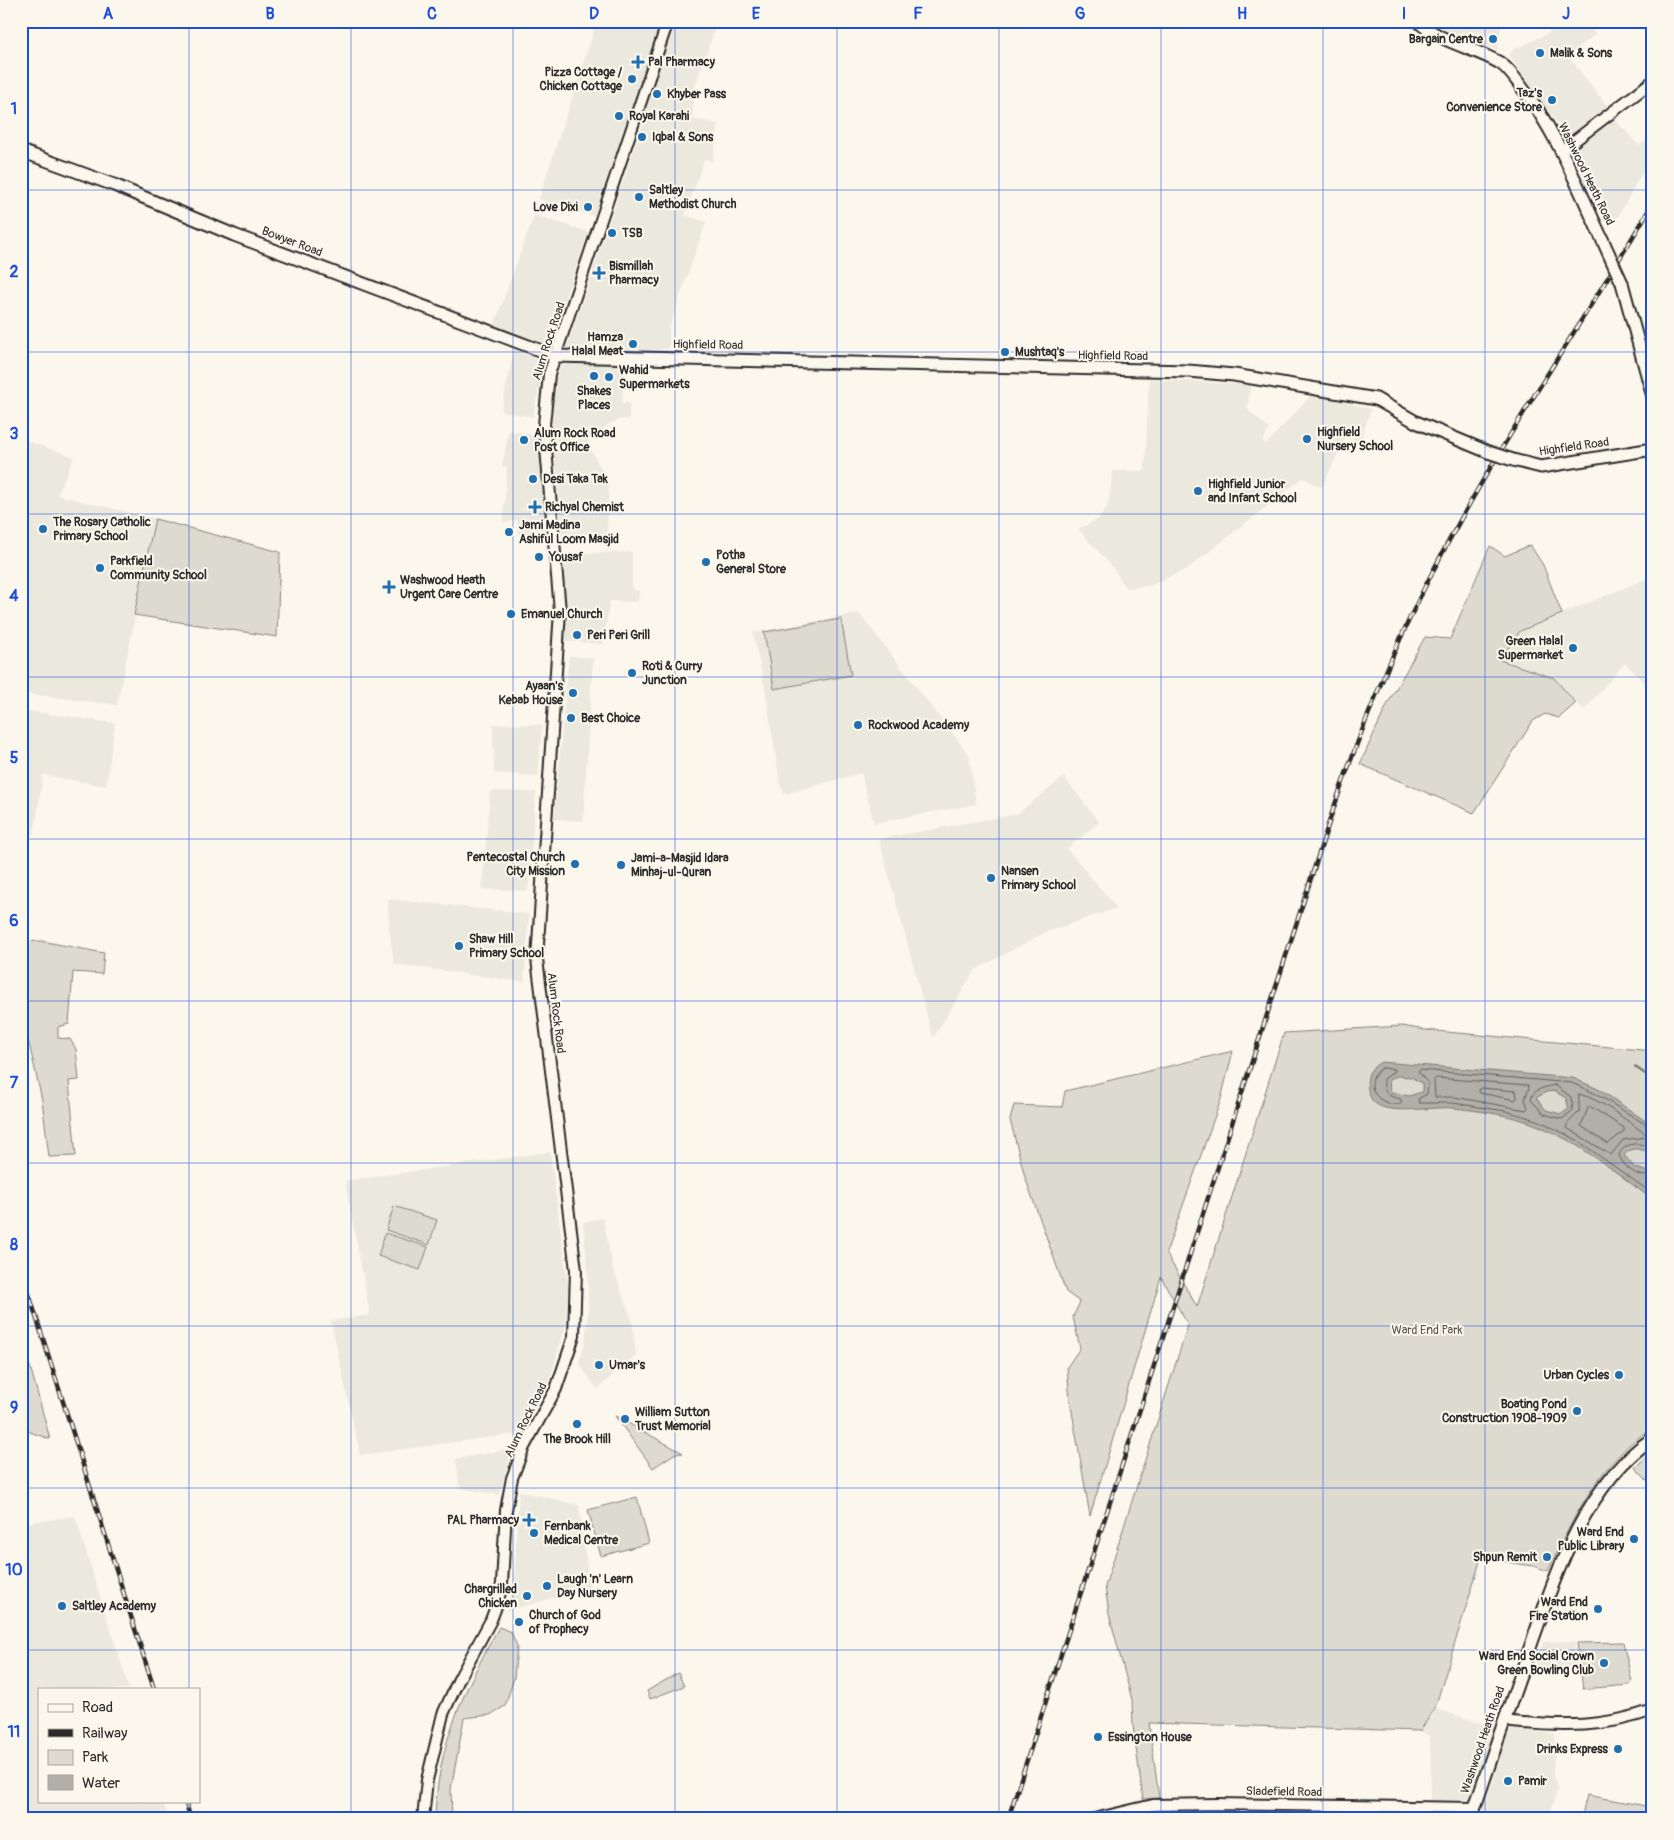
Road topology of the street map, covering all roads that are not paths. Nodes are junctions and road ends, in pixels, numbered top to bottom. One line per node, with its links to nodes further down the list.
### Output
1 (668, 21): 6 (street, Alum Rock Road)
2 (1418, 21): 5 (main road, Washwood Heath Road)
3 (1653, 81): 5 (street)
4 (21, 151): 6 (main road, Bowyer Road)
5 (1561, 151): 7 (main road, Washwood Heath Road, bridge)
6 (555, 356): 8 (main road, Highfield Road, bridge); 13 (street, Alum Rock Road)
7 (1653, 397)
8 (1653, 449)
9 (1653, 1438): 12 (main road, Washwood Heath Road)
10 (1653, 1710): 11 (street)
11 (1512, 1722)
12 (1473, 1813): 14 (street, Sladefield Road)
13 (423, 1819)
14 (1094, 1819)

